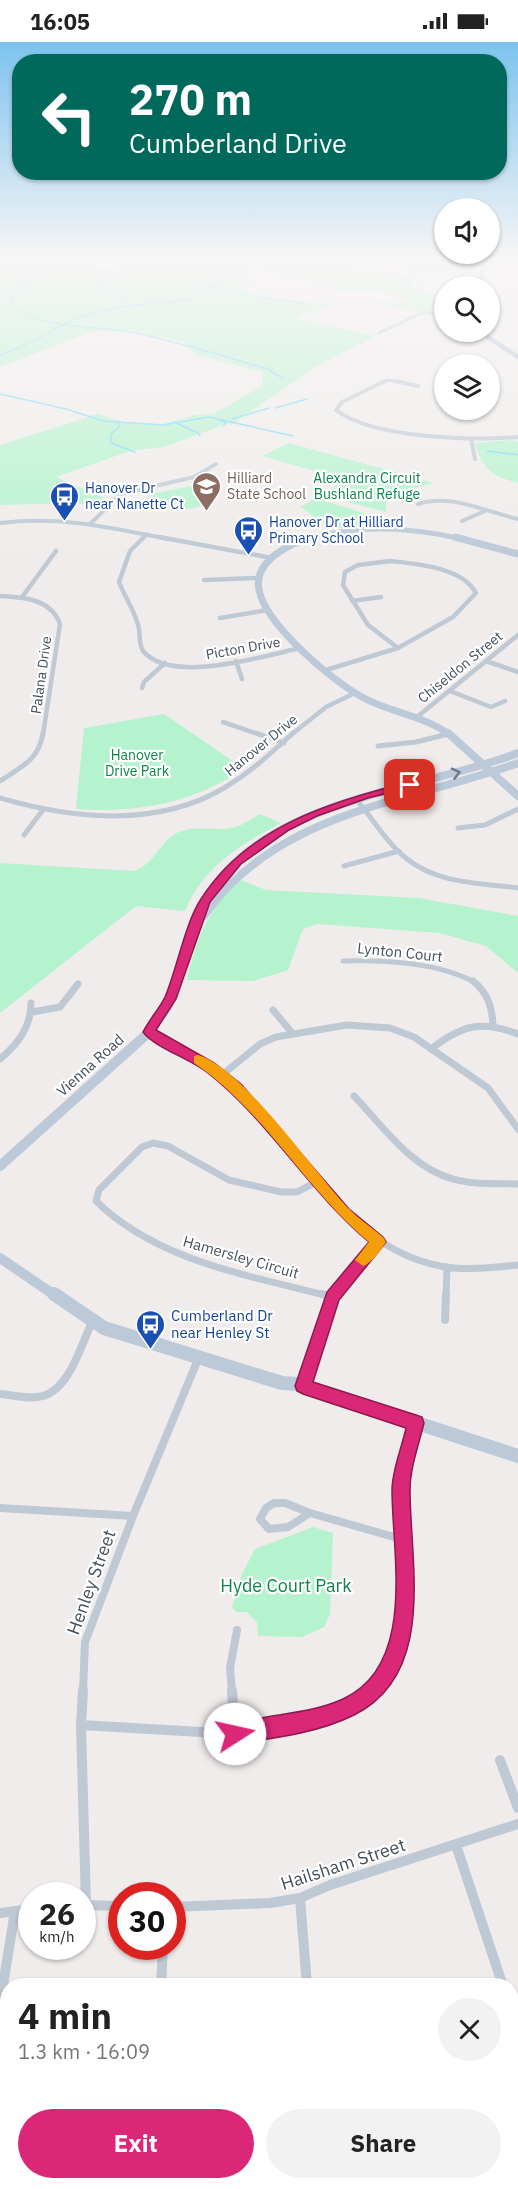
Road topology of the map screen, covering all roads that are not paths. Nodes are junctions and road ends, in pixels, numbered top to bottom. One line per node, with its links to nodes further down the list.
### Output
1 (418, 386): 3 (street)
2 (518, 437): 3 (street)
3 (471, 440): 4 (street)
4 (475, 459)
5 (216, 464): 11 (street)
6 (418, 504): 7 (street)
7 (484, 511): 8 (street); 9 (street)
8 (518, 519)
9 (462, 521)
10 (0, 523): 11 (street)
11 (91, 523): 12 (street)
12 (147, 534): 16 (street); 31 (street, Picton Drive)
13 (518, 547): 15 (street)
14 (56, 551): 20 (street)
15 (515, 553): 16 (street)
16 (272, 558): 17 (street)
17 (258, 578): 18 (street); 23 (street)
18 (204, 580)
19 (0, 596): 20 (street, Palana Drive)
20 (22, 597): 48 (street, Palana Drive)
21 (381, 597): 22 (street)
22 (352, 601): 28 (street); 28 (street)
23 (268, 610): 24 (street); 27 (street)
24 (220, 618)
25 (518, 635): 26 (street, Chiseldon Street)
26 (515, 640): 30 (street, Chiseldon Street)
27 (300, 648): 29 (street, Picton Drive); 32 (street)
28 (398, 648): 32 (street)
29 (236, 661): 31 (street, Picton Drive); 34 (street)
30 (486, 661): 33 (street); 36 (street, Chiseldon Street)
31 (165, 663): 35 (street)
32 (326, 670): 37 (street)
33 (518, 672)
34 (242, 679)
35 (142, 688)
36 (450, 691): 38 (street); 39 (street, Chiseldon Street)
37 (355, 693): 39 (street); 42 (street, Hanover Drive)
38 (505, 701)
39 (417, 717): 41 (street)
40 (223, 722): 42 (street)
41 (448, 734): 43 (street); 46 (street)
42 (284, 743): 53 (street, Hanover Drive)
43 (378, 746)
44 (518, 753): 46 (street, Vienna Road)
45 (518, 763): 47 (street, Vienna Road)
46 (484, 766): 47 (street); 51 (street, Vienna Road, one-way to 46)
47 (492, 773): 49 (street); 51 (street, Vienna Road)
48 (0, 781)
49 (518, 796)
50 (0, 798): 53 (street, Hanover Drive)
51 (359, 803): 56 (street); 65 (street, Vienna Road)
52 (518, 809): 54 (street)
53 (42, 811): 55 (street)
54 (458, 828)
55 (24, 834)
56 (399, 851): 57 (street); 58 (street)
57 (344, 866)
58 (518, 888)
59 (343, 961): 64 (street, Lynton Court)
60 (78, 984): 63 (street)
61 (31, 1003): 63 (street)
62 (273, 1010): 66 (street)
63 (32, 1012): 69 (street)
64 (493, 1025): 67 (street); 68 (street)
65 (149, 1032): 70 (street); 73 (street, Vienna Road)
66 (293, 1034): 68 (street); 70 (street)
67 (518, 1034)
68 (431, 1049): 72 (street)
69 (0, 1059)
70 (222, 1076): 74 (street)
71 (354, 1096): 75 (street)
72 (518, 1129)
73 (1, 1164)
74 (318, 1181): 76 (street); 80 (street, Hamersley Circuit)
75 (518, 1184)
76 (378, 1242): 79 (street); 80 (street)
77 (0, 1258): 82 (street)
78 (518, 1265): 79 (street)
79 (447, 1267): 81 (street)
80 (332, 1297): 84 (street)
81 (445, 1320)
82 (92, 1322): 83 (street); 85 (street)
83 (199, 1357): 84 (street); 90 (street, Henley Street)
84 (303, 1386): 86 (street)
85 (0, 1394)
86 (416, 1423): 87 (street); 91 (street)
87 (518, 1456)
88 (0, 1508): 90 (street)
89 (310, 1513): 89 (street); 91 (street)
90 (133, 1516): 93 (street, Henley Street)
91 (401, 1539): 94 (street)
92 (237, 1630): 94 (street)
93 (81, 1725): 94 (street); 99 (street, Henley Street)
94 (235, 1734)
95 (500, 1760): 96 (street)
96 (518, 1808)
97 (518, 1824): 98 (street, Hailsham Street)
98 (456, 1845): 100 (street, Hailsham Street); 109 (street)
99 (84, 1882)
100 (300, 1898): 101 (street, Hailsham Street); 108 (street)
101 (186, 1906)
102 (15, 1911): 103 (street); 104 (street); 106 (street)
103 (18, 1911)
104 (0, 1912)
105 (162, 1960): 107 (street)
106 (4, 1978)
107 (161, 1978)
108 (306, 1978)
109 (500, 1978)

